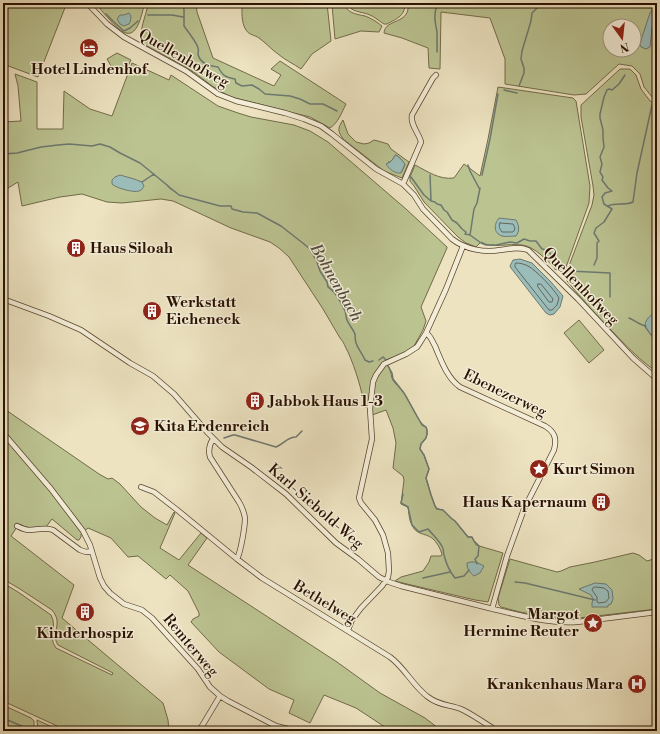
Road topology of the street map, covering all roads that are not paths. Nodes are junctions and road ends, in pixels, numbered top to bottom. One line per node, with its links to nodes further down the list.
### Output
1 (87, 3): 3 (street, Quellenhofweg)
2 (436, 75): 3 (street)
3 (403, 184): 4 (street, Quellenhofweg)
4 (462, 246): 6 (street); 7 (street, Quellenhofweg)
5 (3, 299): 9 (street, Karl-Siebold-Weg)
6 (426, 333): 14 (street); 15 (street, Ebenezerweg)
7 (657, 379)
8 (3, 433): 12 (street, Remterweg)
9 (213, 439): 13 (street); 14 (street, Karl-Siebold-Weg)
10 (141, 487): 13 (street, Bethelweg)
11 (17, 526): 12 (street)
12 (92, 550): 18 (street, Remterweg)
13 (237, 559): 17 (street, Bethelweg)
14 (386, 580): 15 (street, Karl-Siebold-Weg); 17 (street)
15 (492, 609): 16 (street, Karl-Siebold-Weg)
16 (657, 612)
17 (348, 630): 21 (street, Bethelweg)
18 (220, 696): 19 (street); 20 (street, Remterweg)
19 (199, 731)
20 (296, 731)
21 (497, 731)

